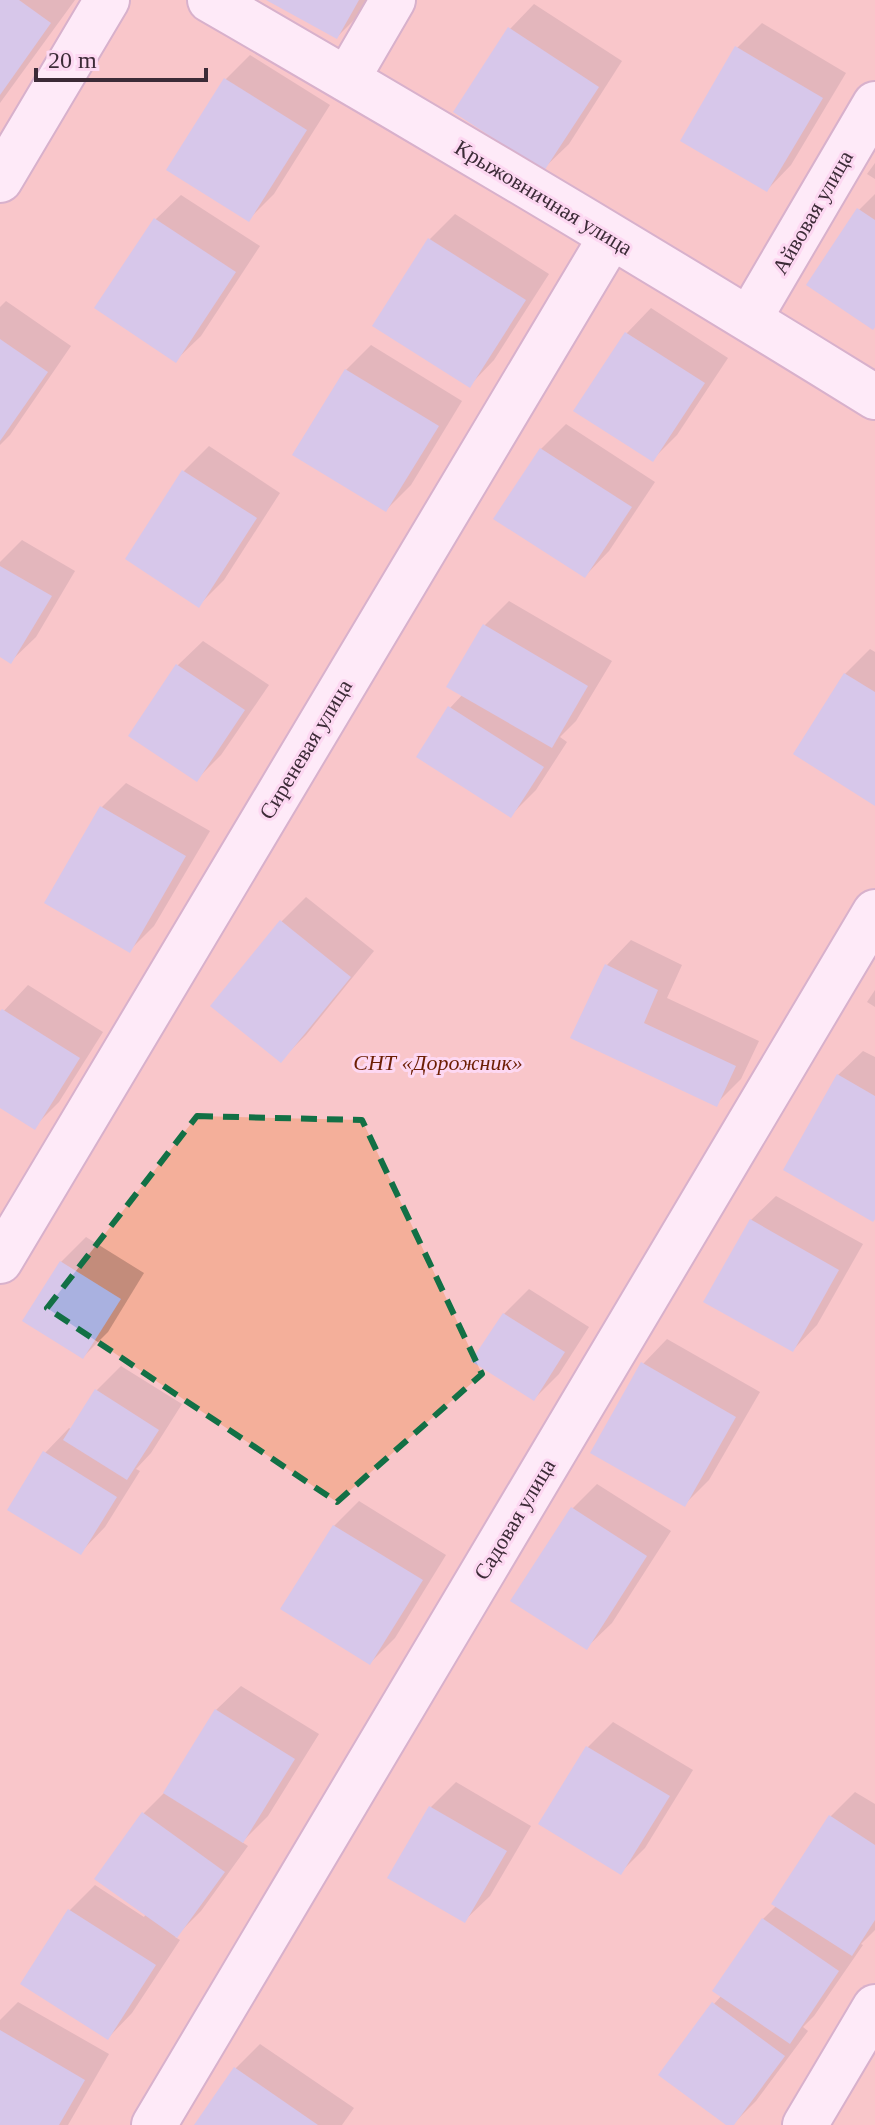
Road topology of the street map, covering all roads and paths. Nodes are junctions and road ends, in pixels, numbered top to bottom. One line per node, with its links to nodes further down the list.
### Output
1 (107, 0): 6 (street)
2 (210, 0): 4 (street, Крыжовничная улица)
3 (393, 0): 4 (street)
4 (347, 79): 7 (street, Крыжовничная улица)
5 (875, 104): 8 (street, Айвовая улица)
6 (0, 180)
7 (611, 237): 8 (street, Крыжовничная улица); 11 (street, Сиреневая улица)
8 (749, 319): 9 (street, Крыжовничная улица)
9 (875, 397)
10 (875, 912): 13 (street, Садовая улица)
11 (0, 1261)
12 (875, 2007): 14 (street)
13 (154, 2125)
14 (805, 2125)

